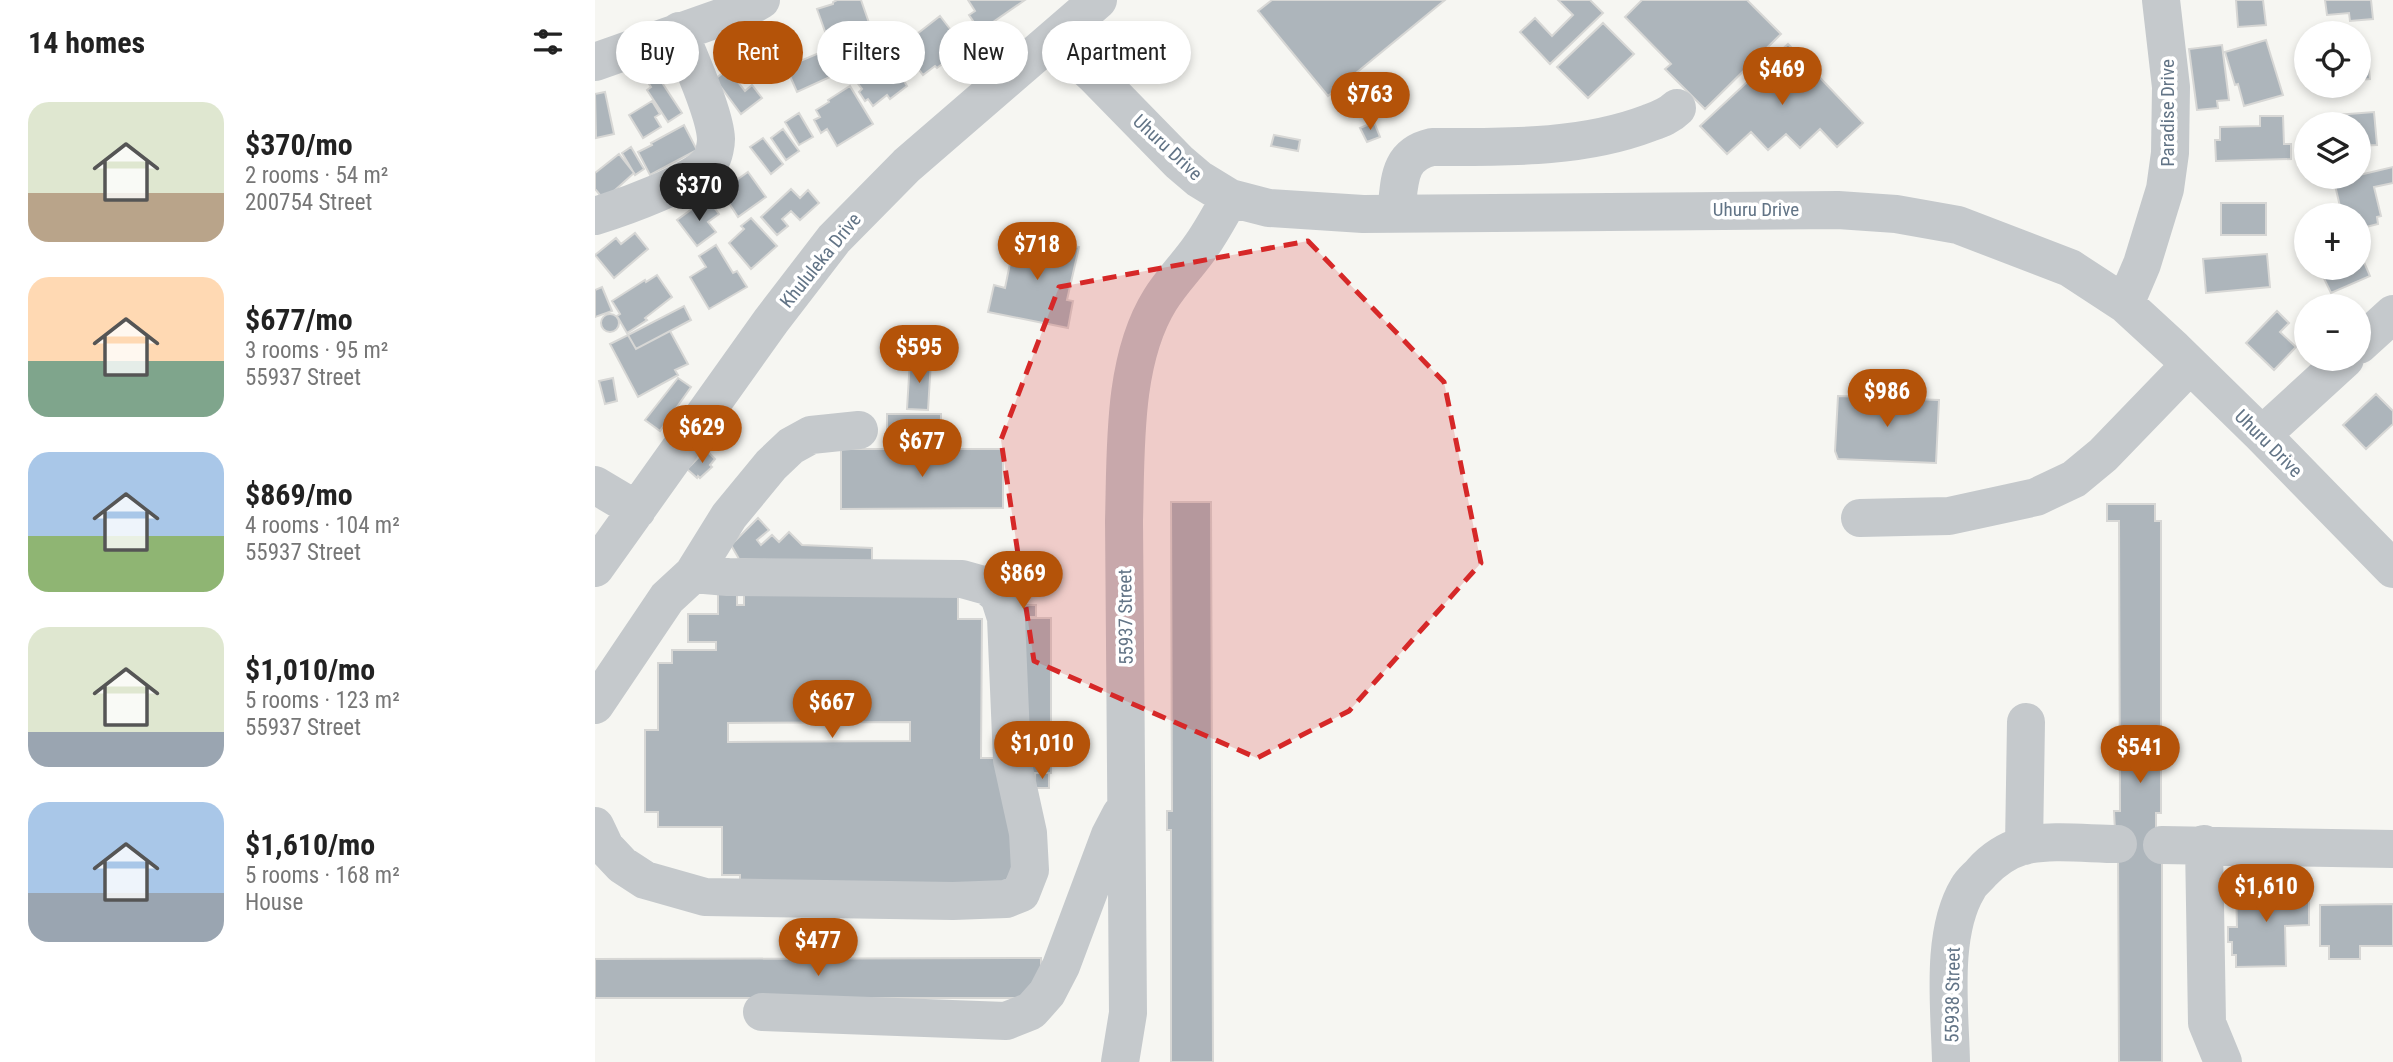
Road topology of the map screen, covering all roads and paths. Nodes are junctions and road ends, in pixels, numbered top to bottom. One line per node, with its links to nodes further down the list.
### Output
1 (761, 0): 5 (street)
2 (1098, 0): 4 (street, Khululeka Drive)
3 (2161, 0): 15 (street, Paradise Drive)
4 (1075, 21)
5 (699, 24)
6 (1042, 50): 23 (street, Khululeka Drive)
7 (616, 54): 8 (street)
8 (595, 62)
9 (698, 84): 14 (street)
10 (1103, 84): 12 (street, Uhuru Drive)
11 (1678, 108): 13 (street)
12 (1230, 198): 13 (street, Uhuru Drive); 30 (street, 55937 Street)
13 (1396, 213): 15 (street, Uhuru Drive)
14 (595, 216)
15 (2125, 304): 18 (street, Uhuru Drive)
16 (2393, 314): 17 (street)
17 (2371, 334)
18 (2189, 366): 21 (street, Uhuru Drive); 24 (street)
19 (2332, 371): 21 (street)
20 (859, 430): 27 (street)
21 (2262, 435): 26 (street, Uhuru Drive)
22 (595, 485): 23 (street)
23 (637, 510): 25 (street, Khululeka Drive)
24 (1860, 518)
25 (595, 568)
26 (2393, 569)
27 (693, 574): 28 (street); 31 (street)
28 (595, 705)
29 (2026, 722): 35 (street)
30 (1126, 803): 37 (street); 38 (street, 55937 Street)
31 (595, 826)
32 (2119, 844): 35 (street, 55938 Street)
33 (2204, 844): 34 (street); 36 (street); 40 (street)
34 (2162, 845)
35 (2024, 846): 39 (street, 55938 Street)
36 (2393, 849)
37 (762, 1012)
38 (1120, 1062)
39 (1951, 1062)
40 (2223, 1062)

